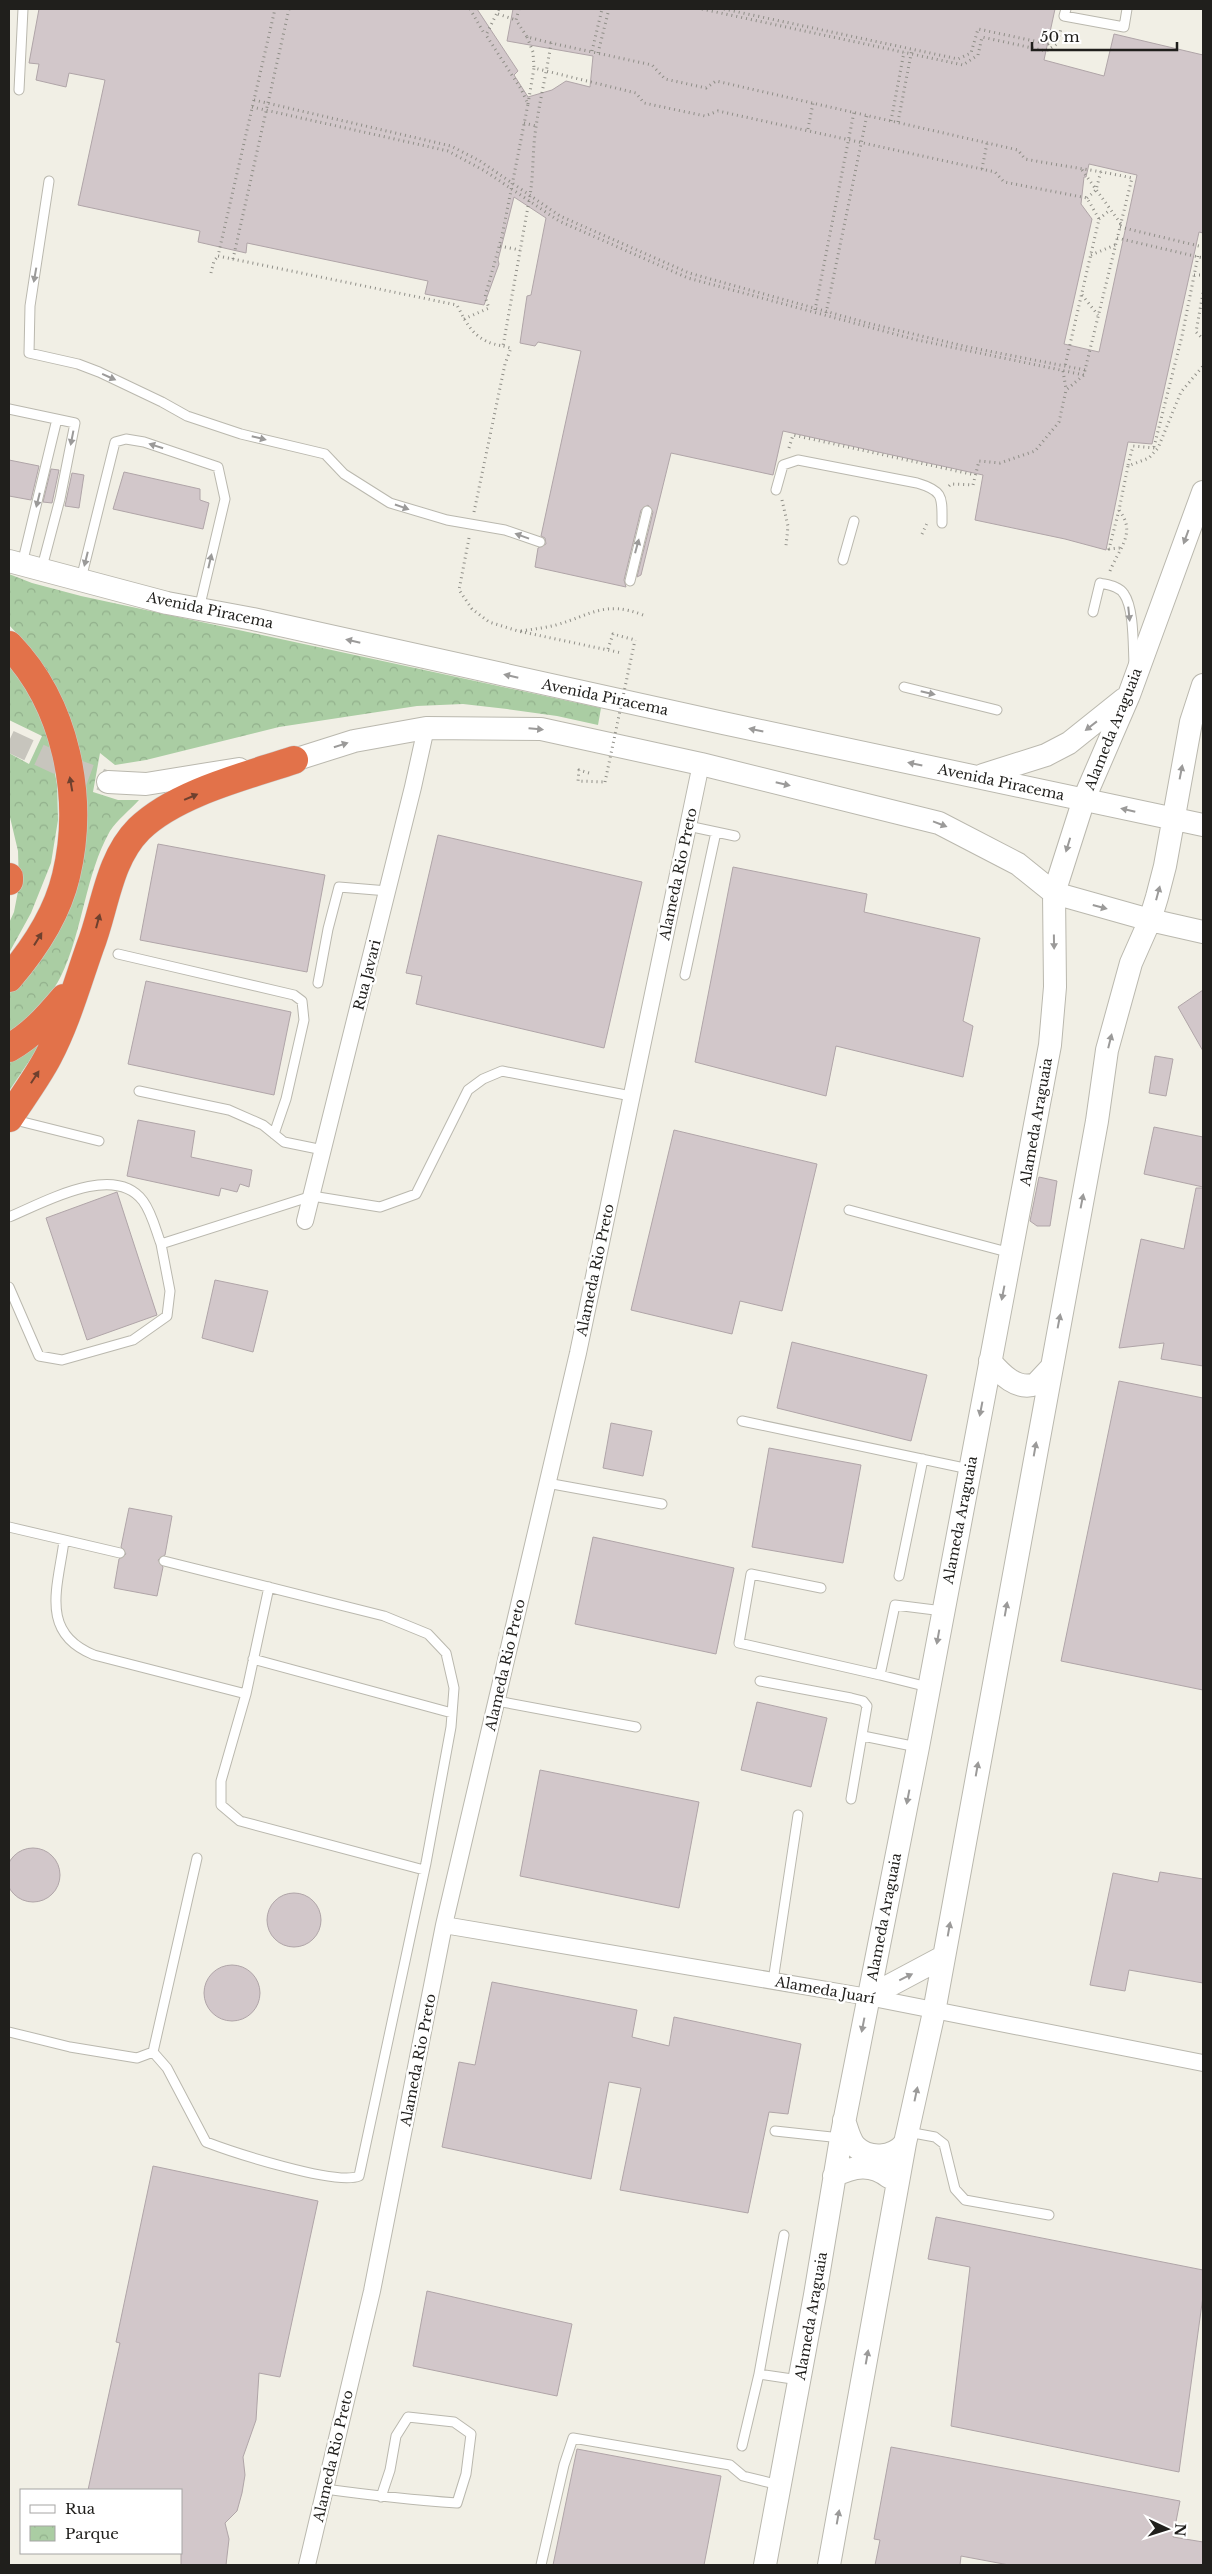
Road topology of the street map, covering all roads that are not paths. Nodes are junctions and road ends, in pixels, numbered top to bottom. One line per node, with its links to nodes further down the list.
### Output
1 (23, 9): 4 (lane)
2 (1127, 9): 3 (lane)
3 (1065, 13)
4 (19, 90)
5 (49, 181): 13 (lane)
6 (9, 409): 7 (lane)
7 (57, 419): 15 (lane, one-way to 15); 15 (lane, one-way to 15)
8 (776, 490): 12 (lane)
9 (1203, 500): 21 (street, Alameda Araguaia, one-way to 21)
10 (647, 511): 17 (lane, one-way to 10)
11 (854, 521): 14 (lane)
12 (942, 524)
13 (540, 542)
14 (843, 560)
15 (24, 566): 16 (street, Avenida Piracema)
16 (80, 581): 18 (street, Avenida Piracema); 18 (lane, one-way to 16)
17 (630, 582)
18 (199, 609): 28 (street, Avenida Piracema, one-way to 18)
19 (1093, 612): 21 (lane, one-way to 21)
20 (9, 645): 42 (highway, one-way to 20)
21 (1132, 685): 28 (street, one-way to 28); 30 (street, Alameda Araguaia)
22 (1203, 685): 31 (street, one-way to 22)
23 (904, 687): 24 (lane, one-way to 24)
24 (997, 710)
25 (426, 728): 26 (street, one-way to 25); 27 (street, one-way to 27); 36 (street, Rua Javari)
26 (294, 760): 29 (street); 44 (highway, one-way to 26)
27 (701, 764): 33 (street, Alameda Rio Preto); 37 (street, one-way to 37)
28 (980, 776): 30 (street, Avenida Piracema)
29 (108, 782)
30 (1084, 799): 31 (street, Avenida Piracema, one-way to 30); 37 (street, Alameda Araguaia, one-way to 37)
31 (1172, 820): 32 (street, Avenida Piracema); 38 (street, one-way to 31)
32 (1203, 825)
33 (688, 826): 34 (lane); 47 (street, Alameda Rio Preto)
34 (716, 832): 35 (lane); 41 (lane)
35 (735, 836)
36 (388, 891): 43 (lane); 51 (street, Rua Javari)
37 (1054, 893): 38 (street, one-way to 38); 57 (street, Alameda Araguaia, one-way to 57)
38 (1150, 920): 39 (street); 60 (street, one-way to 38)
39 (1203, 932)
40 (118, 954): 49 (lane)
41 (685, 975)
42 (9, 978)
43 (318, 983)
44 (77, 984): 45 (highway); 48 (highway, one-way to 44)
45 (9, 1048)
46 (139, 1091): 49 (lane)
47 (631, 1096): 52 (lane); 64 (street, Alameda Rio Preto)
48 (9, 1118): 50 (lane)
49 (274, 1134): 51 (lane)
50 (98, 1141)
51 (323, 1150): 52 (street, Rua Javari)
52 (312, 1196): 55 (street, Rua Javari); 56 (lane)
53 (849, 1210): 57 (lane)
54 (9, 1217): 56 (lane)
55 (305, 1221)
56 (161, 1244): 58 (lane)
57 (1012, 1253): 59 (street, Alameda Araguaia, one-way to 59)
58 (9, 1287)
59 (990, 1361): 60 (street); 63 (street, Alameda Araguaia, one-way to 63)
60 (1050, 1369): 89 (street, one-way to 60)
61 (742, 1421): 62 (lane)
62 (923, 1459): 63 (lane); 70 (lane)
63 (970, 1469): 73 (street, Alameda Araguaia)
64 (547, 1483): 65 (lane); 79 (street, Alameda Rio Preto)
65 (662, 1504)
66 (9, 1527): 67 (lane)
67 (64, 1541): 68 (lane); 78 (lane)
68 (120, 1553)
69 (164, 1561): 71 (lane)
70 (899, 1576)
71 (270, 1587): 74 (lane); 80 (lane)
72 (821, 1588): 75 (lane)
73 (943, 1611): 75 (lane); 77 (street, Alameda Araguaia, one-way to 77)
74 (254, 1659): 78 (lane); 80 (lane)
75 (880, 1675): 77 (lane)
76 (760, 1681): 82 (lane)
77 (929, 1687): 83 (street, Alameda Araguaia)
78 (246, 1694): 87 (lane)
79 (497, 1701): 81 (lane); 88 (street, Alameda Rio Preto)
80 (452, 1713): 87 (lane)
81 (636, 1726)
82 (863, 1736): 83 (lane); 84 (lane)
83 (918, 1747): 91 (street, Alameda Araguaia, one-way to 91)
84 (851, 1799)
85 (798, 1815): 90 (lane)
86 (197, 1858): 94 (lane)
87 (424, 1870): 94 (lane)
88 (444, 1925): 90 (street, Alameda Juarí); 107 (street, Alameda Rio Preto)
89 (944, 1957): 91 (street, one-way to 89); 92 (street)
90 (773, 1981): 91 (street, Alameda Juarí)
91 (868, 1997): 92 (street, Alameda Juarí); 96 (street, Alameda Araguaia, one-way to 96)
92 (934, 2012): 95 (street, Alameda Juarí); 98 (street, one-way to 92)
93 (9, 2032): 94 (lane)
94 (153, 2052)
95 (1203, 2064)
96 (842, 2129): 97 (lane); 98 (street); 99 (street, Alameda Araguaia)
97 (775, 2130)
98 (906, 2137): 100 (street); 101 (lane)
99 (834, 2176): 100 (street); 104 (street, Alameda Araguaia)
100 (897, 2191): 112 (street, one-way to 100)
101 (1049, 2215)
102 (784, 2235): 103 (lane)
103 (759, 2374): 104 (lane); 105 (lane)
104 (799, 2380): 106 (street, Alameda Araguaia)
105 (742, 2446)
106 (780, 2485): 110 (lane); 111 (street, Alameda Araguaia)
107 (325, 2489): 108 (lane); 109 (street, Alameda Rio Preto)
108 (381, 2497): 108 (lane)
109 (307, 2565)
110 (540, 2565)
111 (765, 2565)
112 (829, 2565)

